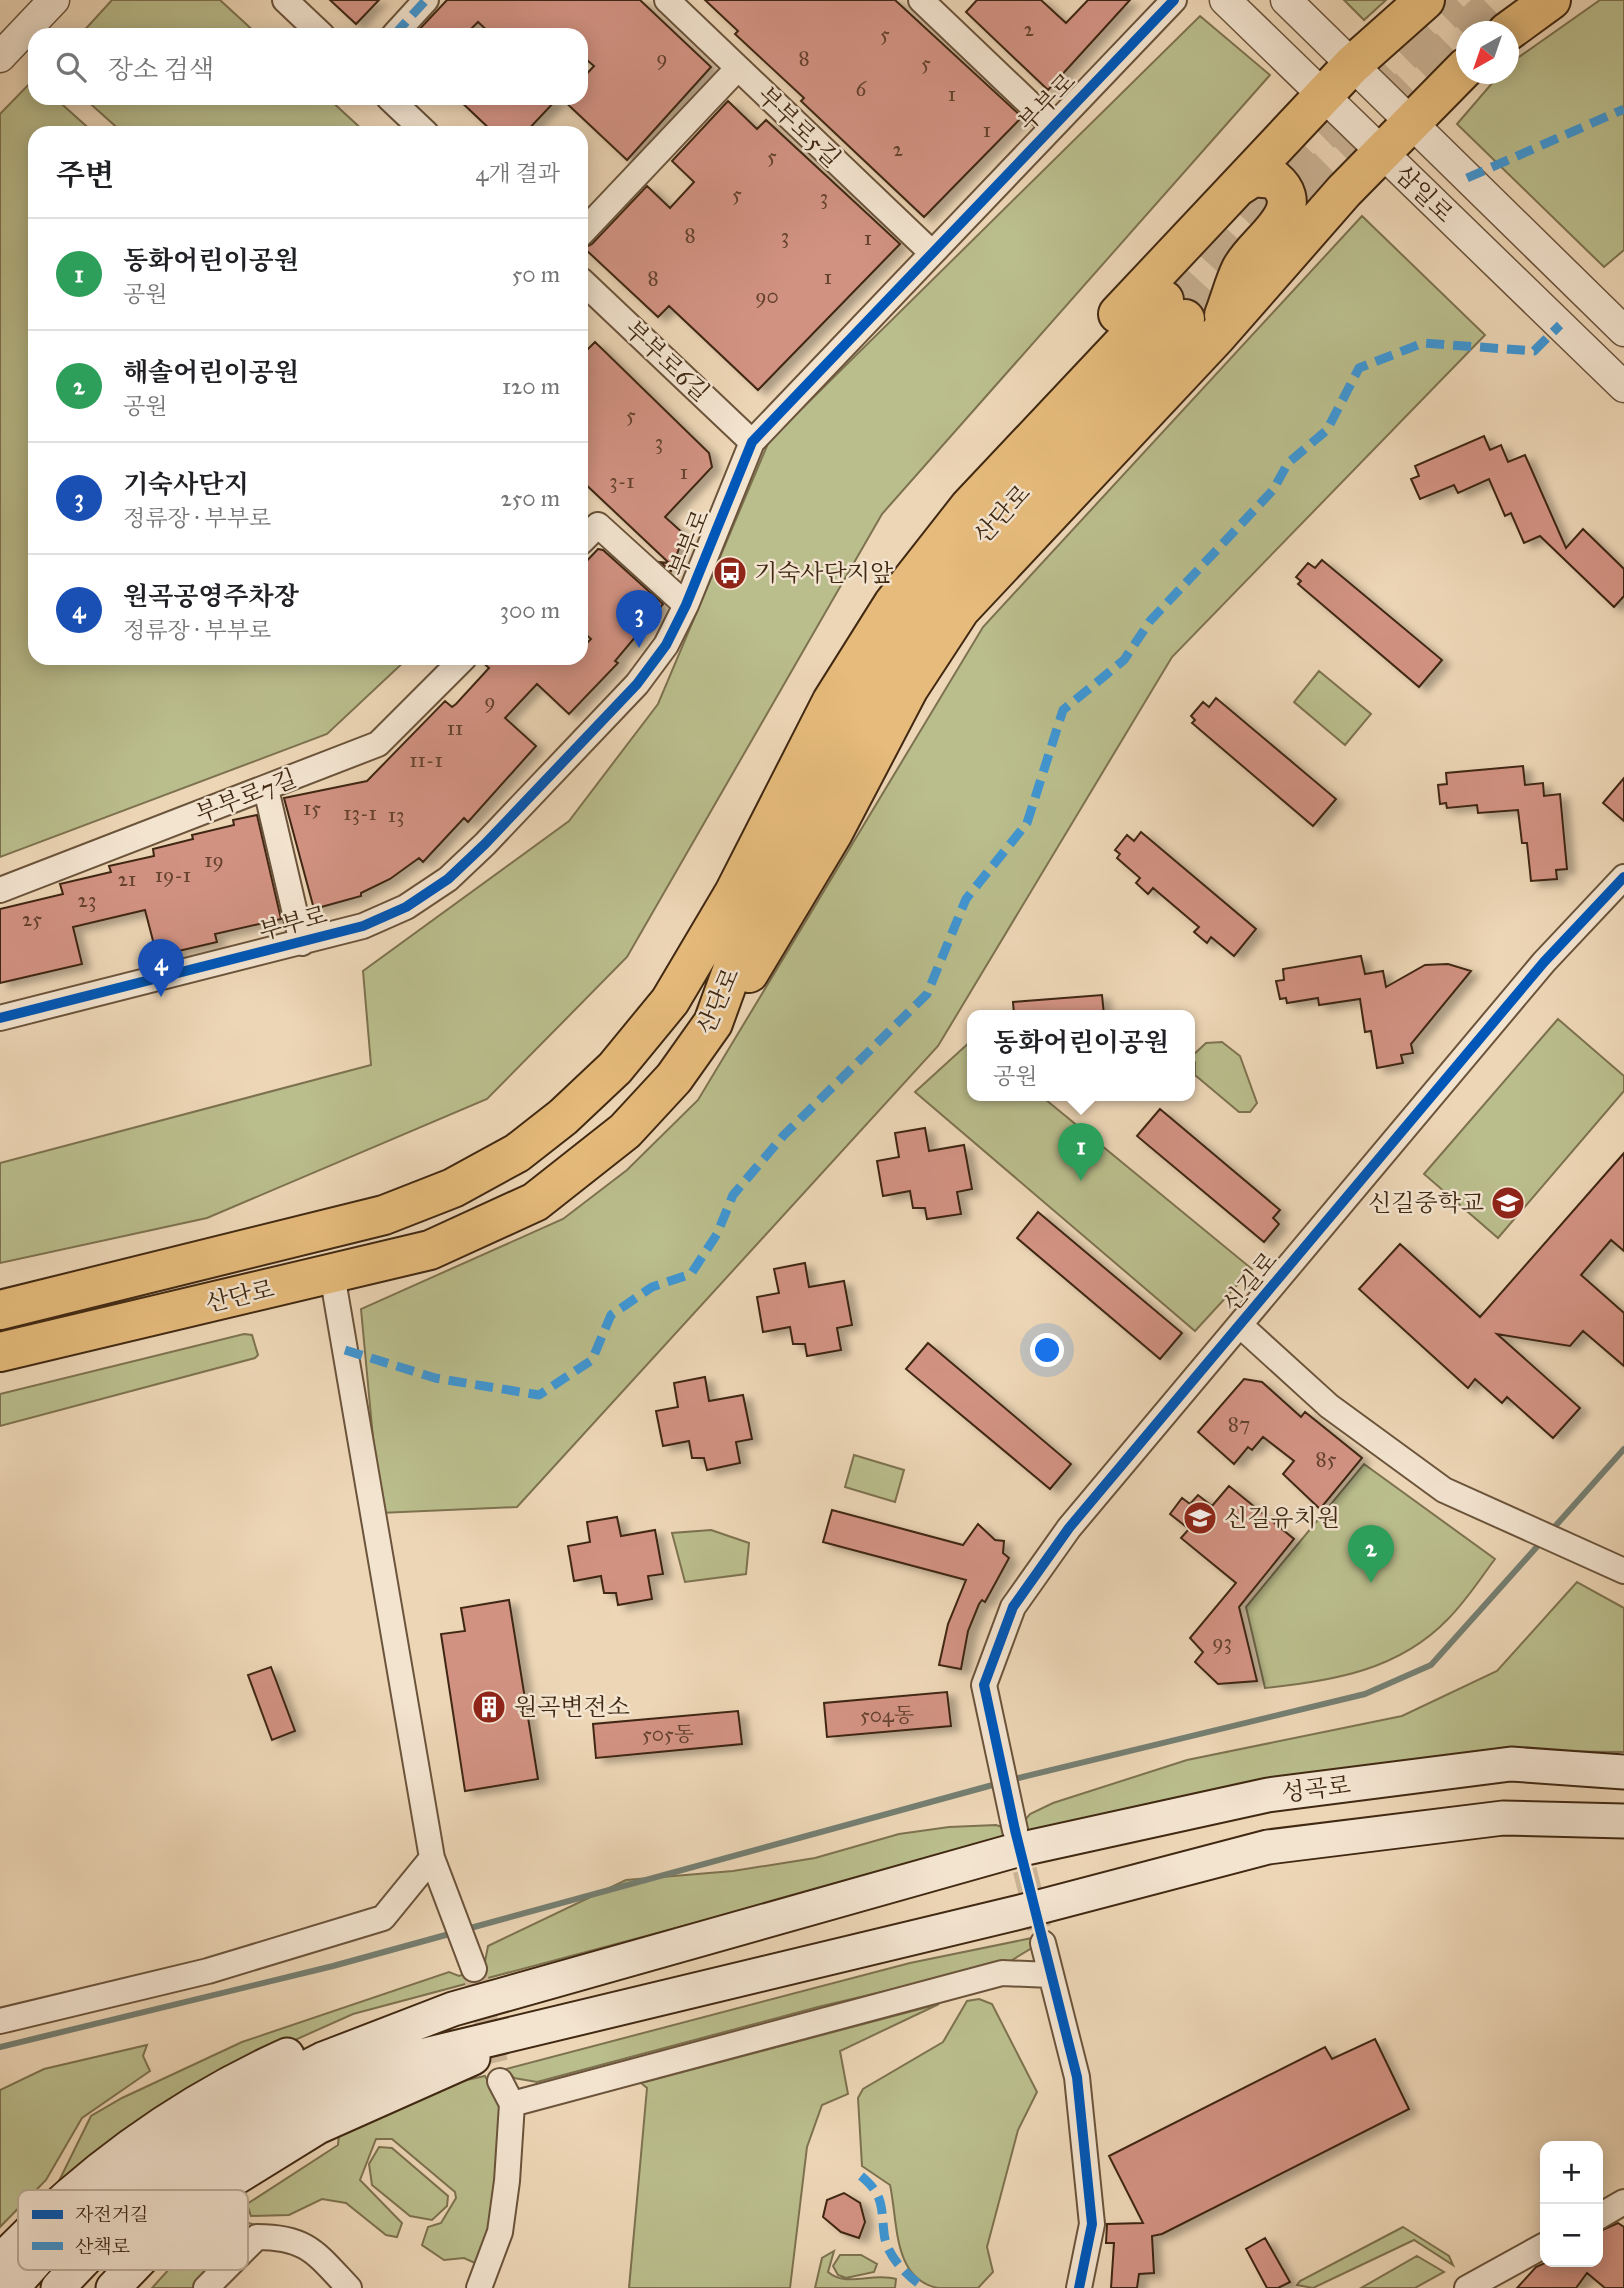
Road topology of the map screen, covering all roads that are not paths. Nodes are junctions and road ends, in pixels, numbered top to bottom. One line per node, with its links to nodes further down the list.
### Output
1 (54, 0): 14 (street)
2 (285, 0): 12 (street)
3 (426, 0): 13 (street)
4 (667, 0): 16 (street, 부부로5길)
5 (921, 0): 22 (street)
6 (1174, 0): 22 (street, 부부로)
7 (1225, 0): 18 (street, 삼일로)
8 (1286, 0): 15 (street, 삼일로)
9 (1425, 0): 15 (main road)
10 (1551, 0): 11 (main road)
11 (1519, 23)
12 (315, 28)
13 (400, 28)
14 (0, 57)
15 (1352, 65): 18 (main road); 20 (street, 삼일로)
16 (738, 68): 25 (street); 26 (street, 부부로5길)
17 (1456, 77): 20 (main road)
18 (1323, 96): 23 (street, 삼일로); 24 (main road)
19 (396, 105): 21 (street)
20 (1412, 123): 23 (main road); 29 (street, 삼일로)
21 (419, 126)
22 (1053, 126): 26 (street, 부부로)
23 (1383, 154): 28 (main road); 30 (street, 삼일로)
24 (1239, 186): 28 (main road); 39 (main road)
25 (588, 227)
26 (932, 253): 31 (street, 부부로)
27 (588, 287): 31 (street, 부부로6길)
28 (1188, 319): 39 (main road, 산단로); 41 (main road, 산단로)
29 (1624, 331)
30 (1624, 387)
31 (752, 442): 33 (street, 부부로)
32 (588, 535): 33 (street)
33 (686, 605): 38 (street, 부부로)
34 (457, 665): 35 (street, 부부로7길)
35 (266, 789): 37 (street, 부부로7길); 38 (street)
36 (1624, 877): 43 (street, 신길로)
37 (0, 890)
38 (302, 943): 40 (street, 부부로)
39 (670, 1001): 42 (main road, 산단로)
40 (0, 1018)
41 (332, 1274): 44 (main road, 산단로); 49 (street)
42 (0, 1310)
43 (1241, 1326): 45 (street); 48 (street, 신길로)
44 (0, 1352)
45 (1624, 1571)
46 (1624, 1772): 48 (main road, 성곡로)
47 (1624, 1821): 55 (main road)
48 (1014, 1841): 53 (main road, 성곡로)
49 (432, 1858): 51 (street); 54 (street)
50 (1043, 1943): 52 (street)
51 (472, 1962)
52 (1051, 1975): 57 (street); 78 (street)
53 (453, 2009): 58 (main road); 59 (main road)
54 (0, 2021)
55 (520, 2034): 60 (main road); 61 (main road)
56 (500, 2081): 57 (street)
57 (512, 2104): 77 (street)
58 (76, 2190)
59 (113, 2190)
60 (164, 2190)
61 (216, 2190)
62 (1624, 2202): 63 (street)
63 (1603, 2214)
64 (18, 2245): 67 (main road)
65 (248, 2246): 76 (street)
66 (1540, 2248): 79 (street)
67 (0, 2262)
68 (28, 2270): 72 (main road)
69 (74, 2270): 73 (main road)
70 (130, 2270): 74 (main road)
71 (224, 2270): 75 (street)
72 (12, 2288)
73 (58, 2288)
74 (113, 2288)
75 (206, 2288)
76 (349, 2288)
77 (479, 2288)
78 (1079, 2288)
79 (1468, 2288)

